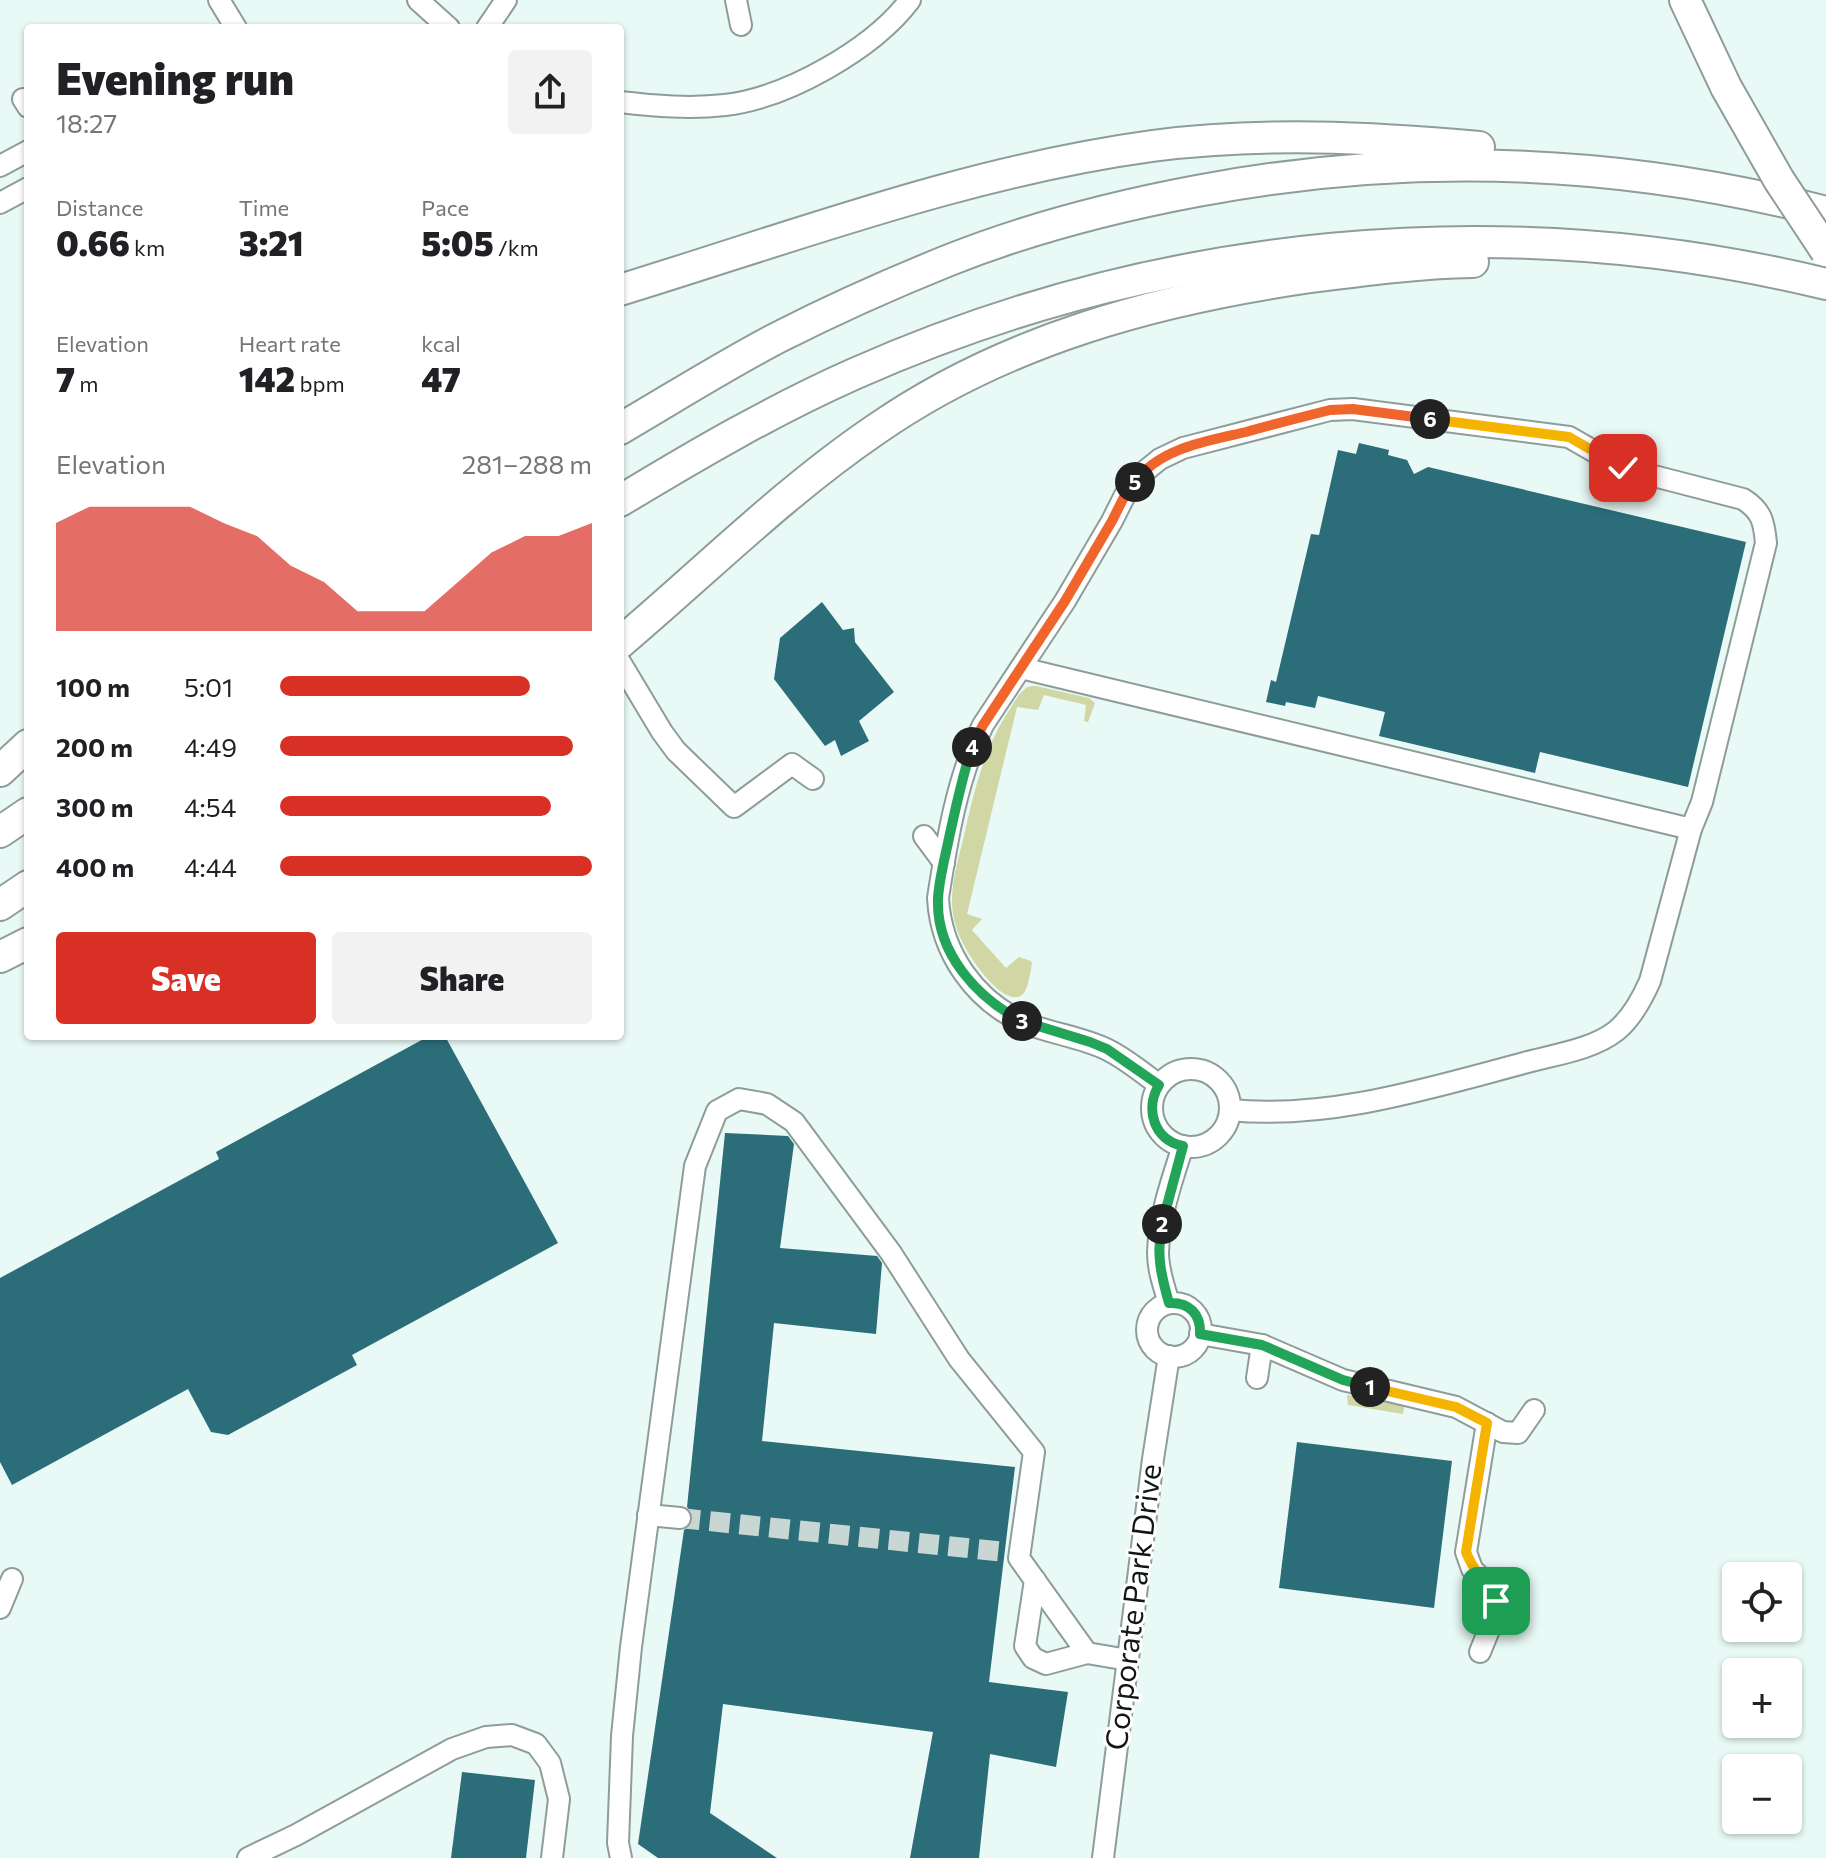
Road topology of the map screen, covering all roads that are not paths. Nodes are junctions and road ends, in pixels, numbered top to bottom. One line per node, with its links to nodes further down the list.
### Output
1 (219, 0): 7 (street)
2 (418, 0): 8 (street)
3 (506, 0): 9 (street)
4 (736, 0): 10 (street)
5 (910, 0): 11 (street)
6 (1685, 0): 18 (highway, bridge)
7 (234, 24)
8 (445, 24)
9 (490, 24)
10 (741, 25)
11 (624, 102)
12 (24, 153): 13 (street)
13 (0, 166)
14 (1658, 178): 17 (highway); 21 (highway); 22 (highway)
15 (24, 190): 16 (street)
16 (0, 203)
17 (1826, 212)
18 (1826, 251)
19 (1697, 259): 20 (highway); 23 (highway); 24 (highway)
20 (1826, 284)
21 (624, 292)
22 (624, 427)
23 (624, 499)
24 (624, 640)
25 (1021, 668): 31 (street); 31 (street); 34 (street)
26 (624, 669): 29 (street)
27 (24, 749): 28 (highway)
28 (0, 771)
29 (813, 779)
30 (24, 816): 32 (highway)
31 (1691, 829): 40 (street)
32 (0, 832)
33 (924, 836): 34 (street)
34 (944, 863): 39 (street)
35 (24, 889): 36 (highway)
36 (0, 905)
37 (24, 945): 38 (highway)
38 (0, 957)
39 (1159, 1085): 40 (street); 41 (street)
40 (1230, 1110): 41 (street)
41 (1183, 1146): 42 (street)
42 (1169, 1303): 43 (street); 45 (street)
43 (1200, 1334): 44 (street); 45 (street)
44 (1262, 1345): 46 (street); 48 (street)
45 (1169, 1356): 56 (street, Corporate Park Drive)
46 (1257, 1378)
47 (1534, 1410): 48 (street)
48 (1487, 1423): 54 (street)
49 (648, 1515): 50 (street); 52 (street); 59 (street)
50 (680, 1518)
51 (12, 1579): 53 (street)
52 (1035, 1580): 55 (street); 55 (street)
53 (0, 1608)
54 (1480, 1652)
55 (1087, 1653): 56 (street)
56 (1128, 1660): 60 (street, Corporate Park Drive)
57 (248, 1858): 58 (street)
58 (552, 1858)
59 (621, 1858)
60 (1103, 1858)

